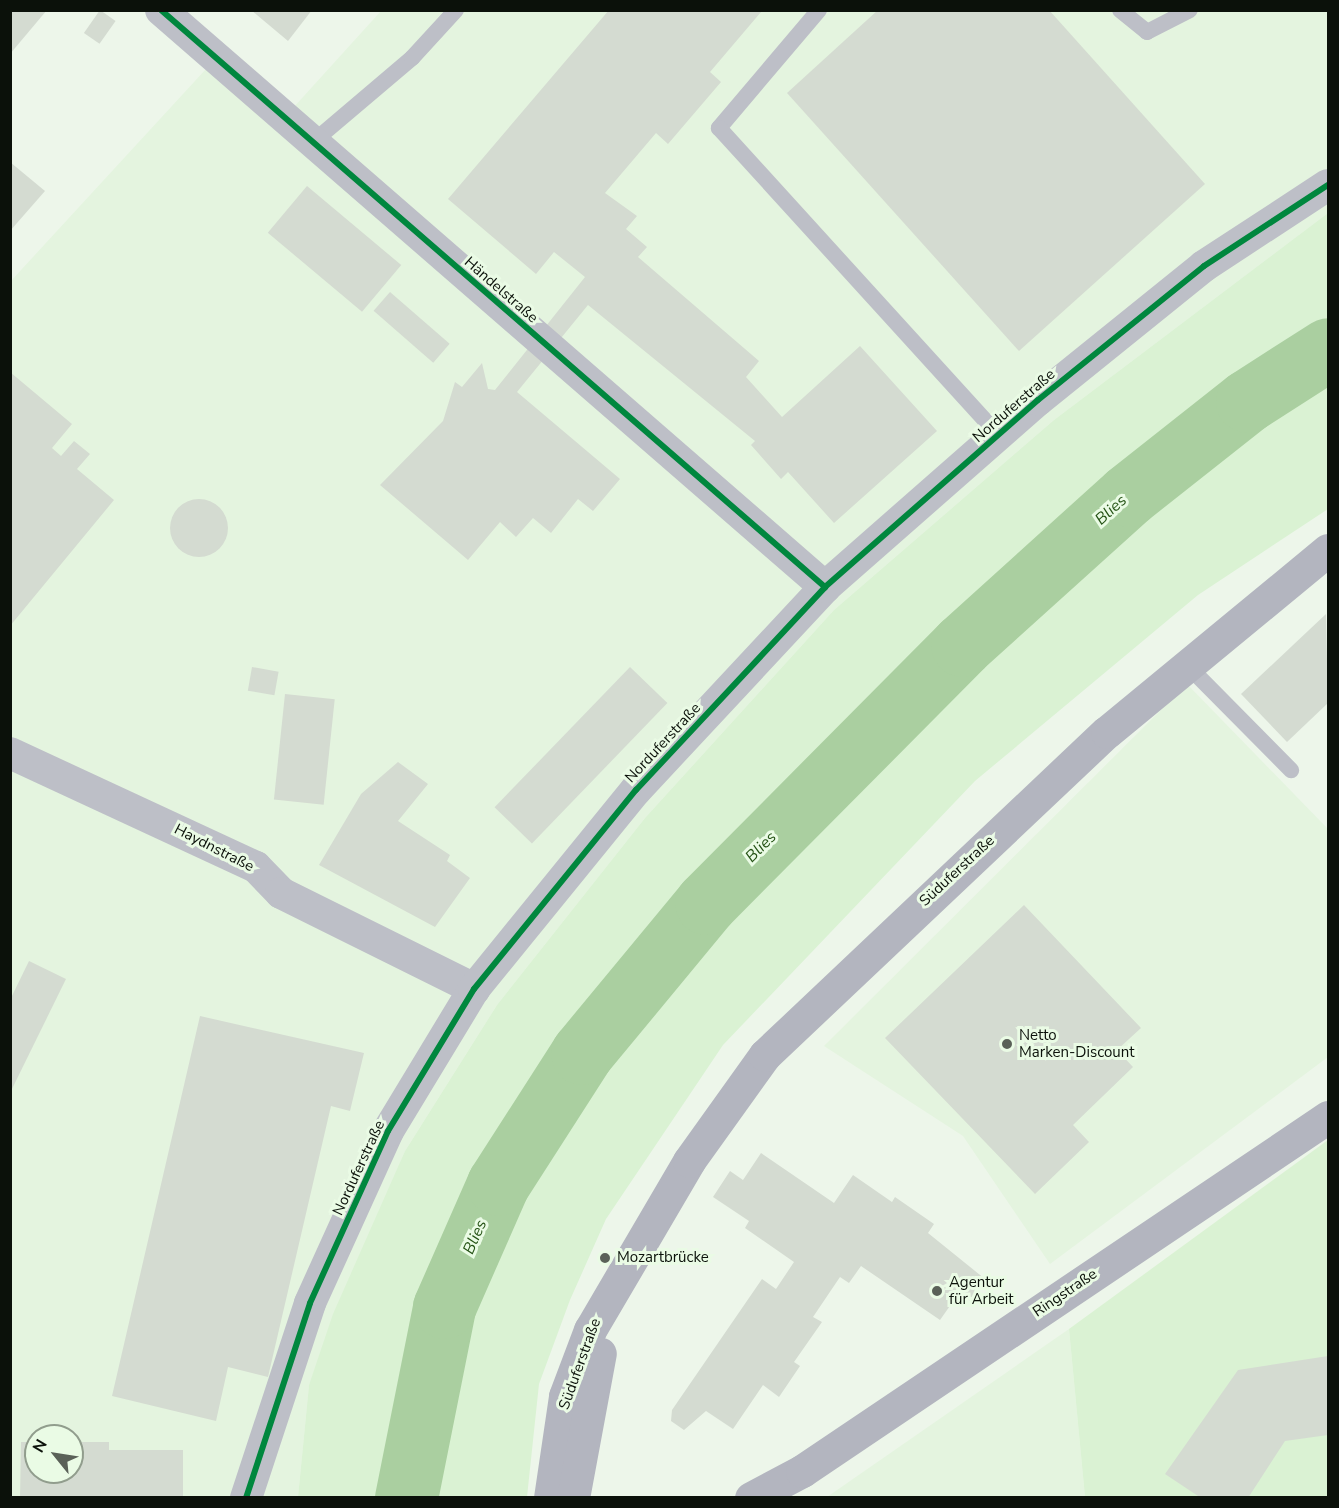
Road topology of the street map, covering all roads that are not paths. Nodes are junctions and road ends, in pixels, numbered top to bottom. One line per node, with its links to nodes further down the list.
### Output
1 (162, 10): 6 (street, Händelstraße)
2 (456, 10): 6 (lane)
3 (819, 10): 8 (lane)
4 (1120, 10): 5 (lane)
5 (1190, 10)
6 (313, 142): 10 (street, Händelstraße)
7 (1329, 185): 8 (street, Norduferstraße)
8 (998, 435): 10 (street, Norduferstraße)
9 (1329, 550): 11 (main road, Süduferstraße)
10 (825, 587): 14 (street, Norduferstraße)
11 (1185, 663): 13 (lane); 16 (main road, Süduferstraße)
12 (10, 753): 14 (street, Haydnstraße)
13 (1291, 770)
14 (474, 989): 19 (street, Norduferstraße)
15 (1329, 1117): 17 (main road, Ringstraße)
16 (641, 1241): 18 (main road, Süduferstraße); 20 (main road, Süduferstraße)
17 (802, 1471): 22 (main road, Ringstraße); 23 (main road, Ringstraße)
18 (574, 1483): 21 (main road)
19 (246, 1497)
20 (550, 1497)
21 (598, 1497)
22 (751, 1497)
23 (774, 1497)

